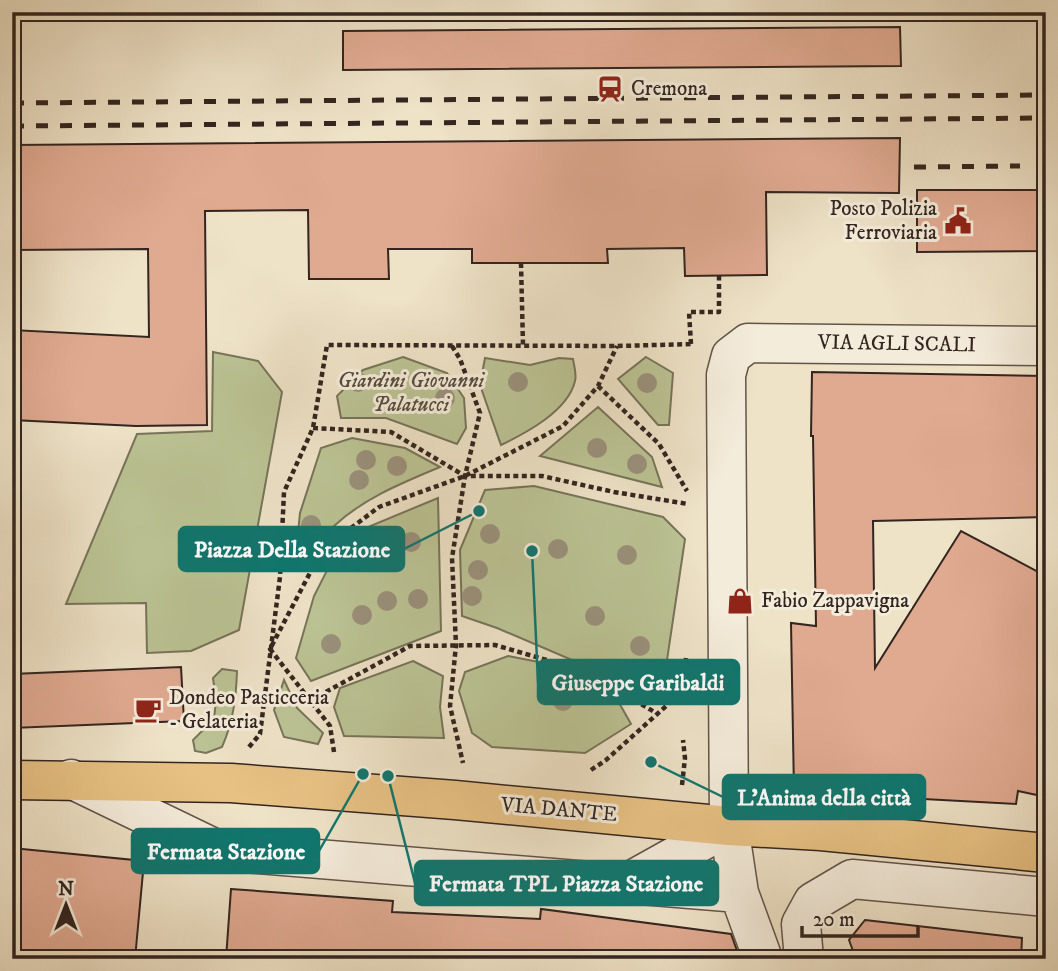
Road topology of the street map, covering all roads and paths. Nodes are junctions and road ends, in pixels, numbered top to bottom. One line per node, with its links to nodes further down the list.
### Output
1 (521, 263): 6 (path)
2 (719, 276): 4 (path)
3 (748, 343): 4 (path); 8 (street, VIA AGLI SCALI); 23 (street)
4 (691, 344): 7 (path)
5 (451, 345): 6 (path); 10 (path); 11 (path)
6 (523, 345): 7 (path)
7 (617, 346): 9 (path)
8 (1046, 346)
9 (598, 386): 11 (path); 11 (path)
10 (313, 428): 11 (path); 13 (path)
11 (465, 476): 12 (path); 13 (path)
12 (456, 645): 15 (path); 16 (path); 19 (path)
13 (270, 649): 15 (path); 18 (path)
14 (686, 654): 16 (path)
15 (311, 700): 17 (path)
16 (656, 713): 20 (path)
17 (334, 752)
18 (243, 754)
19 (463, 763)
20 (591, 771)
21 (71, 779): 22 (main road, VIA DANTE); 23 (main road, VIA DANTE); 25 (street, VIA DANTE)
22 (12, 780)
23 (729, 825): 24 (main road, VIA DANTE); 25 (street); 26 (street)
24 (1046, 853)
25 (625, 884): 26 (street, VIA DANTE)
26 (739, 893): 28 (street)
27 (1046, 897): 29 (street)
28 (763, 959)
29 (804, 959)

